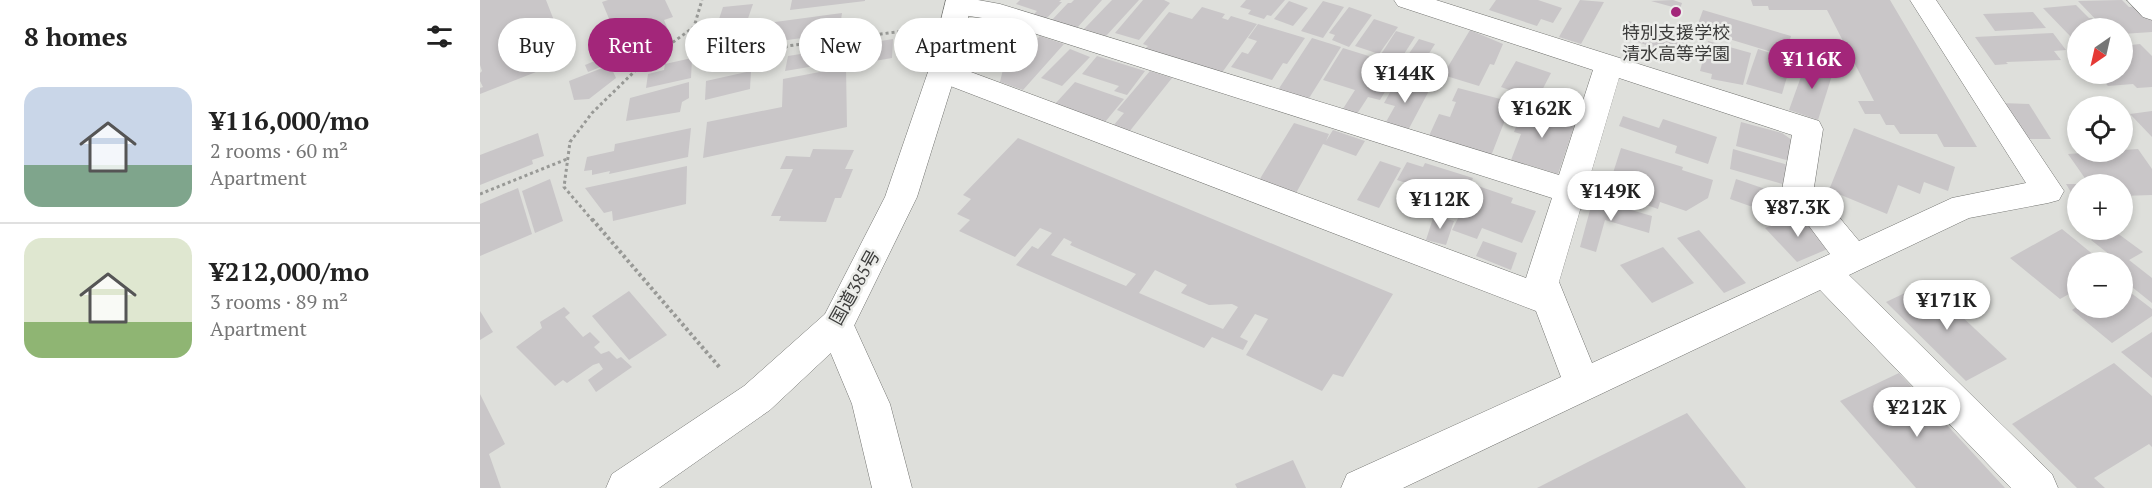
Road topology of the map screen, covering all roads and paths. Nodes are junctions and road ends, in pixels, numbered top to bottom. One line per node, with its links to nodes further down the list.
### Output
1 (702, 0): 7 (path)
2 (1407, 0): 11 (main road)
3 (1923, 0): 16 (main road)
4 (2140, 0): 6 (main road)
5 (959, 4): 14 (main road)
6 (2152, 11)
7 (697, 18)
8 (894, 32): 10 (path)
9 (685, 34): 13 (path)
10 (787, 46)
11 (1609, 64): 14 (main road); 16 (main road)
12 (942, 72): 17 (main road); 18 (main road, 国道385号)
13 (567, 159): 15 (path); 19 (path)
14 (1570, 190): 17 (main road)
15 (480, 194)
16 (1840, 266): 20 (main road); 24 (main road)
17 (1548, 301): 20 (main road)
18 (837, 325): 21 (main road, 国道385号); 22 (main road)
19 (721, 369)
20 (1582, 383): 23 (main road)
21 (626, 488)
22 (892, 488)
23 (1361, 488)
24 (2038, 488)

